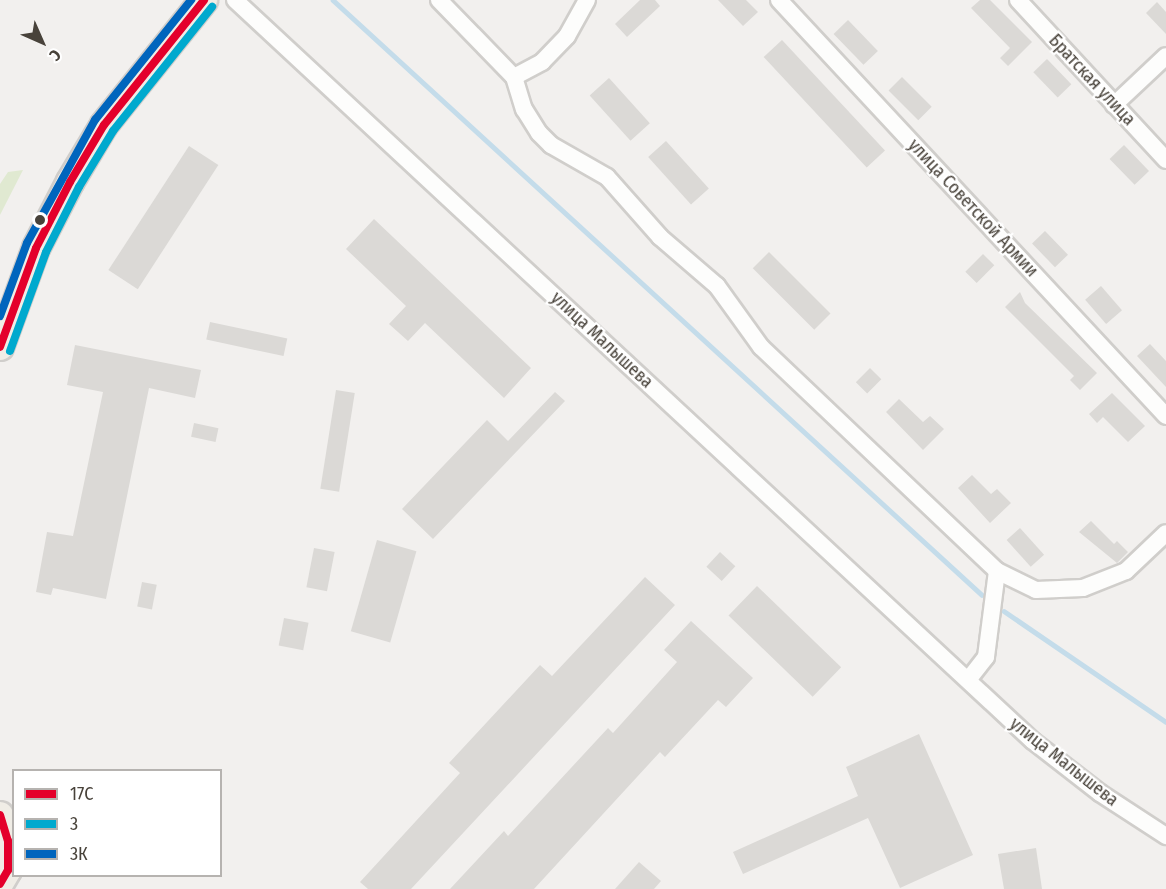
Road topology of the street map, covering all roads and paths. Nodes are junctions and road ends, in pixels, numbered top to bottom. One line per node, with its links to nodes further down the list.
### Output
1 (204, 0): 11 (main road)
2 (236, 0): 15 (street, улица Малышева)
3 (439, 0): 8 (street)
4 (587, 0): 8 (street)
5 (779, 0): 12 (street, улица Советской Армии)
6 (1018, 0): 9 (street, Братская улица)
7 (1166, 56): 9 (street)
8 (514, 77): 14 (street)
9 (1114, 105): 10 (street, Братская улица)
10 (1166, 160)
11 (0, 347)
12 (1166, 416)
13 (1166, 533): 14 (street)
14 (997, 571): 15 (street)
15 (968, 680): 17 (street, улица Малышева)
16 (0, 815): 18 (main road)
17 (1166, 836)
18 (0, 884)

